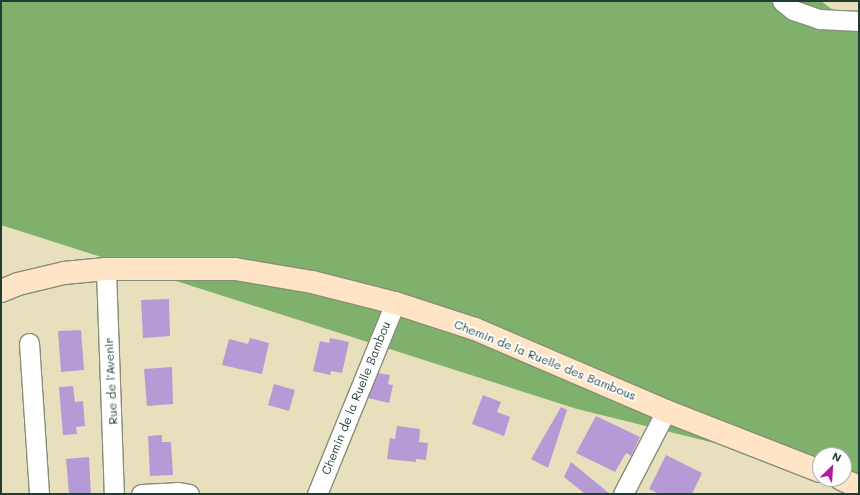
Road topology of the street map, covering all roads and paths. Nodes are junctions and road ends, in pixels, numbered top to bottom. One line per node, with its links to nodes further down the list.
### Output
1 (782, 1): 2 (street)
2 (859, 21)
3 (106, 268): 4 (street, Chemin de la Ruelle des Bambous); 5 (street, Chemin de la Ruelle des Bambous); 10 (street, Rue de l'Avenir)
4 (1, 291)
5 (395, 303): 7 (street, Chemin de la Ruelle des Bambous); 13 (street, Chemin de la Ruelle Bambou)
6 (29, 342): 9 (street)
7 (666, 411): 8 (street, Chemin de la Ruelle des Bambous); 14 (street)
8 (812, 468)
9 (39, 494)
10 (114, 494)
11 (141, 494): 12 (street)
12 (189, 494)
13 (317, 494)
14 (623, 494)

